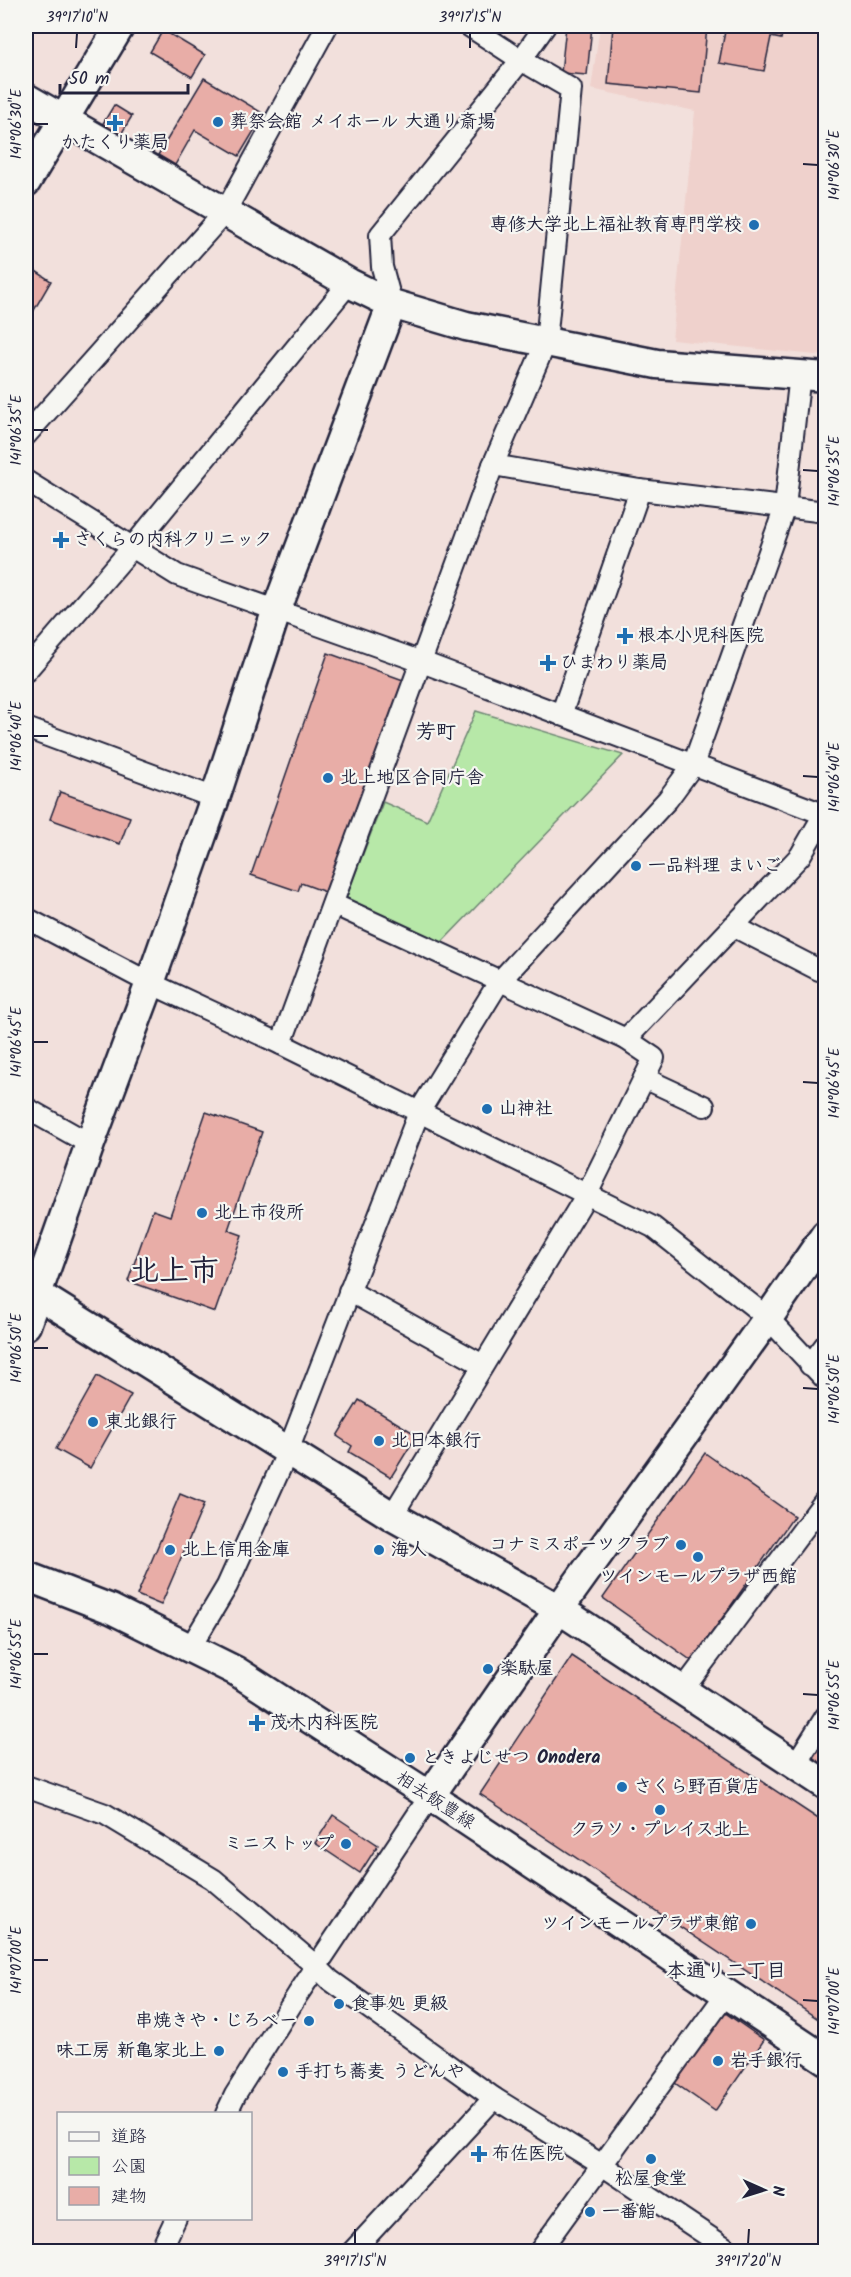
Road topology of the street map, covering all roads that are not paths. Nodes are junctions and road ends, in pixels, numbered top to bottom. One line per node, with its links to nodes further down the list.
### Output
1 (120, 26): 7 (street)
2 (327, 26): 9 (street)
3 (469, 26): 5 (street)
4 (545, 26): 5 (street)
5 (521, 60): 11 (street); 12 (street)
6 (26, 98): 7 (street)
7 (63, 121): 8 (street); 9 (street)
8 (26, 182)
9 (225, 212): 10 (street); 14 (street)
10 (349, 283): 11 (street); 20 (street)
11 (392, 304): 12 (street); 21 (street)
12 (546, 342): 13 (street); 15 (street)
13 (813, 375): 18 (street)
14 (26, 435)
15 (493, 465): 17 (street); 22 (street)
16 (26, 481): 20 (street)
17 (640, 490): 18 (street); 24 (street)
18 (785, 507): 19 (street); 26 (street)
19 (825, 512)
20 (131, 549): 21 (street); 23 (street)
21 (278, 609): 22 (street); 27 (street)
22 (422, 662): 24 (street); 29 (street)
23 (26, 671)
24 (561, 715): 26 (street)
25 (26, 728): 27 (street)
26 (693, 765): 28 (street); 33 (street)
27 (215, 798): 34 (street)
28 (825, 814): 31 (street)
29 (333, 904): 33 (street); 36 (street)
30 (26, 918): 34 (street)
31 (734, 926): 32 (street); 35 (street)
32 (819, 970)
33 (500, 982): 35 (street); 40 (street)
34 (150, 983): 36 (street); 41 (street)
35 (626, 1039): 37 (street)
36 (281, 1044): 40 (street)
37 (644, 1078): 38 (street); 42 (street)
38 (704, 1106)
39 (26, 1108): 41 (street)
40 (419, 1112): 42 (street); 45 (street)
41 (90, 1144): 44 (street)
42 (587, 1194): 46 (street); 49 (street)
43 (825, 1234): 46 (street)
44 (31, 1291): 47 (street); 52 (street)
45 (350, 1292): 49 (street); 52 (street)
46 (768, 1318): 50 (street); 56 (street)
47 (26, 1325)
48 (825, 1344): 50 (street)
49 (483, 1365): 54 (street)
50 (810, 1365): 51 (street)
51 (825, 1380)
52 (288, 1451): 54 (street); 57 (street)
53 (825, 1498): 58 (street)
54 (392, 1516): 56 (street)
55 (26, 1576): 57 (street, 相去飯豊線)
56 (559, 1609): 58 (street); 63 (street)
57 (190, 1648): 63 (street, 相去飯豊線)
58 (682, 1691): 60 (street)
59 (825, 1716): 60 (street)
60 (795, 1765): 61 (street)
61 (825, 1785)
62 (27, 1788): 64 (street)
63 (430, 1796): 64 (street); 65 (street, 相去飯豊線)
64 (317, 1967): 67 (street); 68 (street)
65 (726, 1994): 66 (street, 相去飯豊線); 69 (street)
66 (825, 2060)
67 (494, 2098): 69 (street); 72 (street)
68 (227, 2112)
69 (602, 2164): 73 (street); 74 (street)
70 (175, 2220): 71 (street)
71 (160, 2252)
72 (352, 2252)
73 (539, 2252)
74 (732, 2252)

